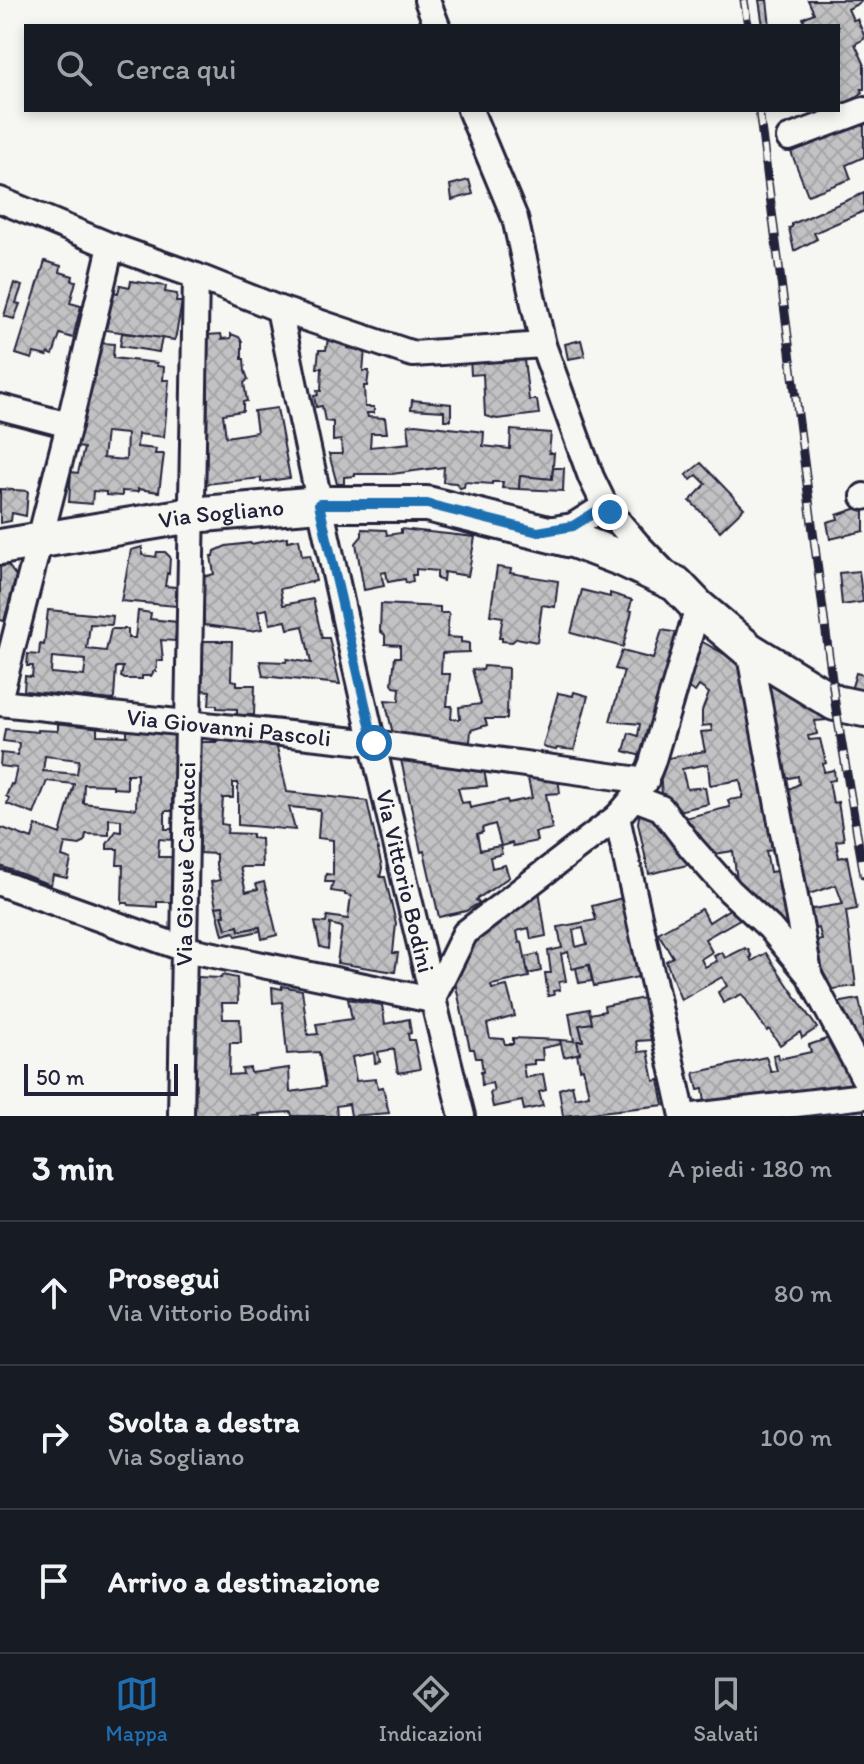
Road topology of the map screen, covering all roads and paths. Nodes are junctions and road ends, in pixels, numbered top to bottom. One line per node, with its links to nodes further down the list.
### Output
1 (427, 0): 2 (street)
2 (436, 24)
3 (864, 110): 5 (street)
4 (471, 112): 10 (street)
5 (789, 138)
6 (0, 200): 7 (street)
7 (111, 246): 8 (street); 12 (street)
8 (196, 276): 9 (street); 15 (street, Via Giosuè Carducci)
9 (279, 309): 10 (street); 13 (street, Via Vittorio Bodini)
10 (543, 345): 14 (street)
11 (0, 407): 12 (street)
12 (69, 425): 17 (street)
13 (319, 504): 15 (street, Via Sogliano); 16 (street, Via Sogliano); 25 (street, Via Vittorio Bodini)
14 (605, 506): 16 (street, Via Sogliano); 19 (street, Via Sogliano)
15 (192, 515): 17 (street, Via Sogliano); 24 (street, Via Giosuè Carducci)
16 (538, 532): 19 (street, Via Sogliano)
17 (39, 541): 18 (street, Via Sogliano); 21 (street)
18 (0, 547)
19 (687, 596): 20 (street, Via Sogliano); 26 (street)
20 (749, 650): 23 (street, Via Sogliano); 30 (street)
21 (0, 696)
22 (0, 703): 24 (street, Via Giovanni Pascoli)
23 (850, 706)
24 (187, 723): 25 (street, Via Giovanni Pascoli); 29 (street, Via Giosuè Carducci)
25 (374, 743): 26 (street, Via Giovanni Pascoli); 31 (street, Via Vittorio Bodini)
26 (640, 790): 27 (street); 30 (street)
27 (617, 817): 31 (street); 36 (street)
28 (0, 883): 29 (street)
29 (185, 949): 31 (street); 34 (street, Via Giosuè Carducci)
30 (809, 975): 32 (street)
31 (432, 1000): 35 (street, Via Vittorio Bodini)
32 (864, 1078)
33 (864, 1096): 37 (street)
34 (181, 1116)
35 (462, 1116)
36 (683, 1116)
37 (694, 1116)

